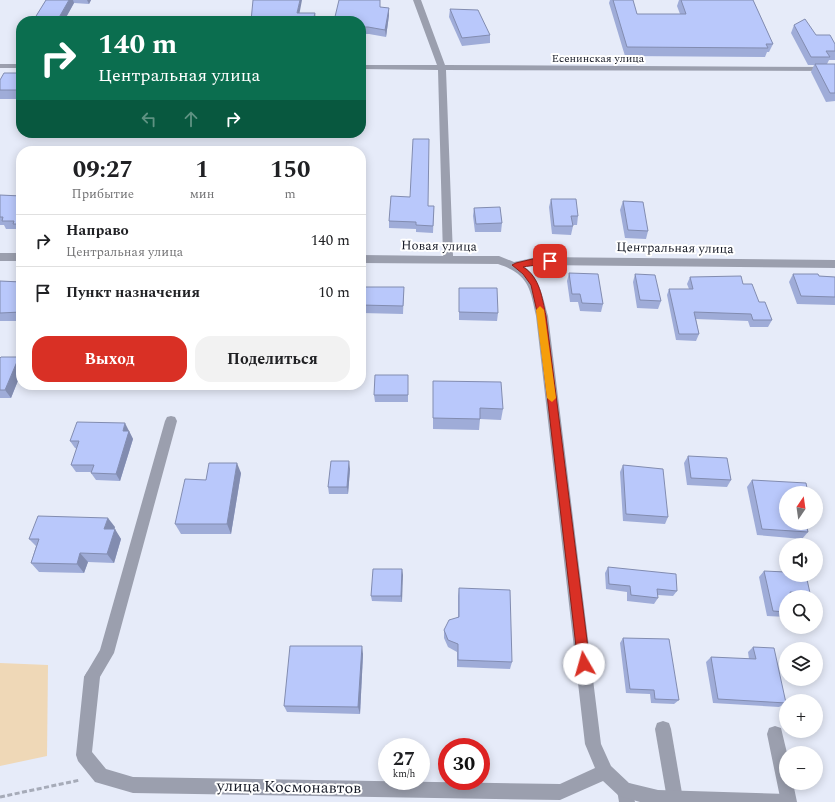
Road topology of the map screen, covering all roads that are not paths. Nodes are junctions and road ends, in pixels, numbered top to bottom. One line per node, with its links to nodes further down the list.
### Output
1 (417, 0): 5 (street)
2 (0, 66): 3 (street)
3 (16, 66)
4 (366, 67): 5 (street, Есенинская улица)
5 (442, 68): 6 (street, Есенинская улица); 10 (street)
6 (835, 70)
7 (0, 257): 8 (street)
8 (16, 257)
9 (366, 259): 10 (street, Новая улица)
10 (448, 259): 13 (street, Новая улица)
11 (550, 261): 12 (street, Центральная улица); 13 (street, Центральная улица); 14 (street)
12 (835, 264)
13 (516, 265): 18 (street)
14 (552, 274)
15 (172, 421): 18 (street, улица Космонавтов)
16 (663, 729): 20 (street)
17 (775, 734): 21 (street)
18 (605, 772): 19 (street)
19 (626, 796): 20 (street)
20 (675, 799): 21 (street)
21 (788, 802)

